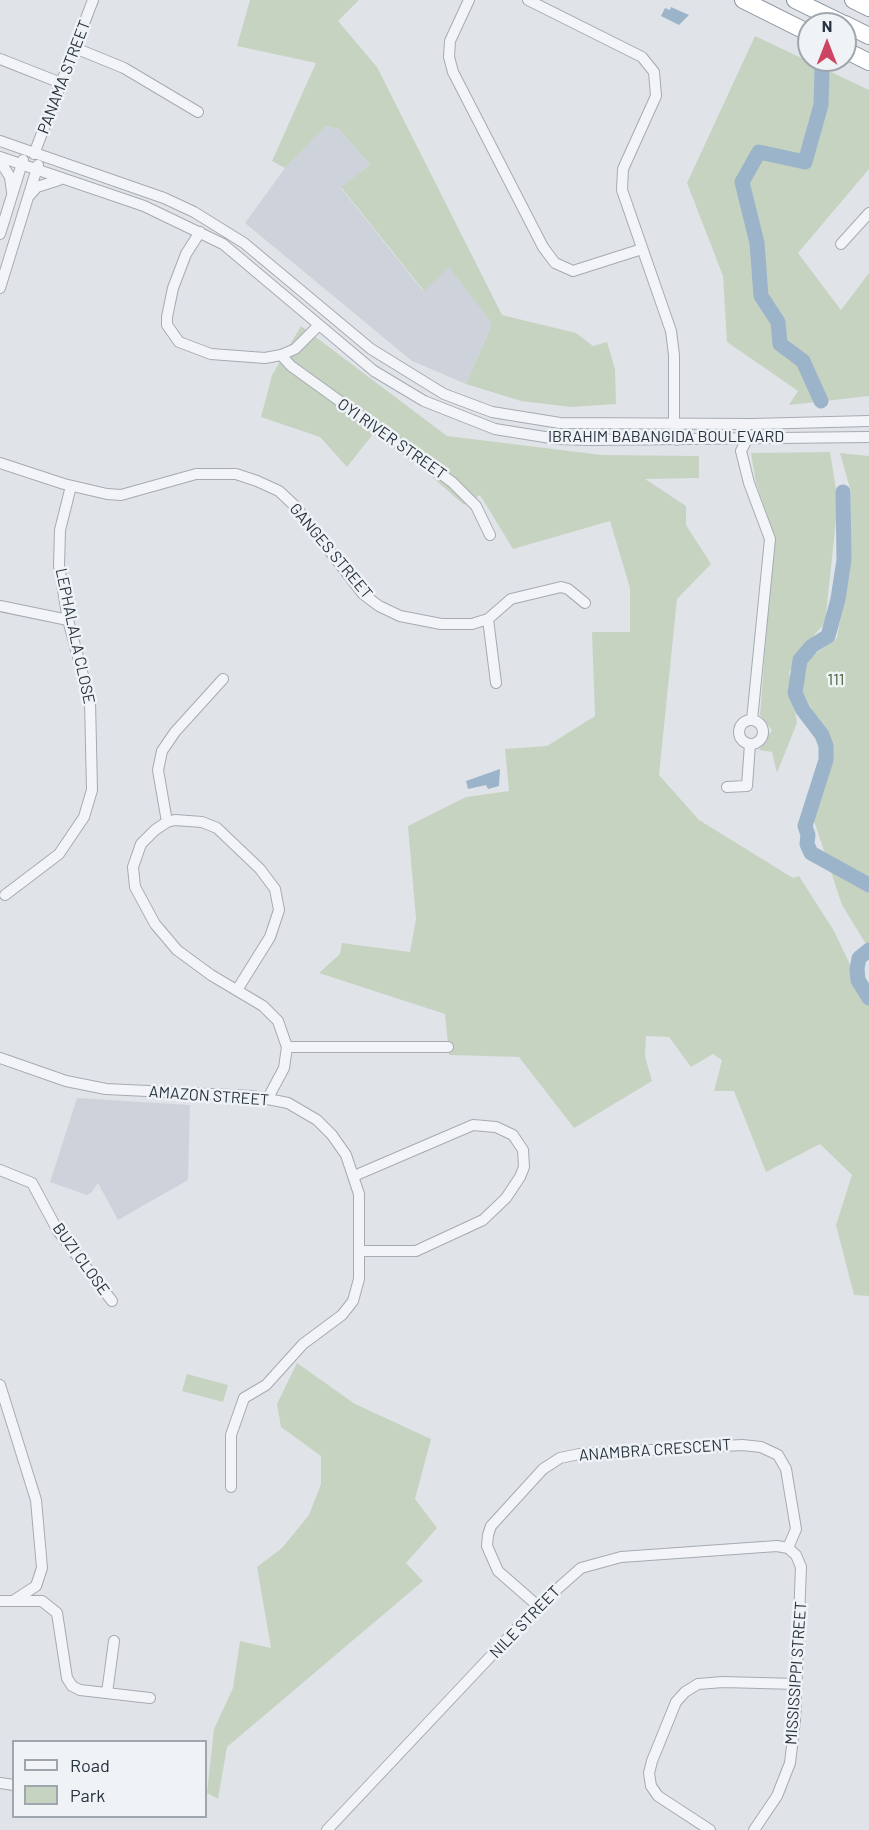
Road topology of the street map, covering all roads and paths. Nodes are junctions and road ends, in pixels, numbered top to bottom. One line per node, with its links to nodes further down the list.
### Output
1 (93, 0): 10 (street, PANAMA STREET)
2 (469, 0): 26 (street)
3 (528, 0): 26 (street)
4 (743, 0): 9 (highway)
5 (795, 0): 8 (highway)
6 (853, 0): 7 (highway)
7 (869, 8)
8 (820, 12)
9 (797, 27)
10 (75, 48): 12 (street, PANAMA STREET); 13 (street)
11 (0, 59): 12 (street)
12 (61, 83): 15 (street, PANAMA STREET)
13 (198, 112)
14 (0, 141): 15 (street, IBRAHIM BABANGIDA BOULEVARD)
15 (34, 154): 17 (street); 18 (street); 31 (street, IBRAHIM BABANGIDA BOULEVARD)
16 (0, 159): 17 (street, IBRAHIM BABANGIDA BOULEVARD); 20 (street)
17 (21, 166): 18 (street, IBRAHIM BABANGIDA BOULEVARD); 20 (street)
18 (36, 171): 19 (street, IBRAHIM BABANGIDA BOULEVARD); 21 (street)
19 (60, 180): 21 (street); 23 (street, IBRAHIM BABANGIDA BOULEVARD)
20 (12, 195): 24 (street)
21 (27, 199): 27 (street)
22 (869, 213): 25 (street)
23 (200, 232): 28 (street, IBRAHIM BABANGIDA BOULEVARD); 29 (street)
24 (0, 234)
25 (841, 244)
26 (642, 249): 31 (street)
27 (0, 288)
28 (318, 326): 29 (street); 34 (street, IBRAHIM BABANGIDA BOULEVARD)
29 (281, 356): 37 (street, OYI RIVER STREET)
30 (869, 421): 31 (street, IBRAHIM BABANGIDA BOULEVARD)
31 (674, 423): 34 (street)
32 (869, 437): 33 (street, IBRAHIM BABANGIDA BOULEVARD)
33 (747, 439): 34 (street, IBRAHIM BABANGIDA BOULEVARD); 44 (street)
34 (677, 440)
35 (0, 463): 36 (street, GANGES STREET)
36 (71, 486): 40 (street, LEPHALALA CLOSE); 41 (street, GANGES STREET)
37 (490, 535)
38 (585, 603): 41 (street)
39 (0, 606): 40 (street)
40 (69, 620): 48 (street, LEPHALALA CLOSE)
41 (488, 620): 43 (street)
42 (223, 679): 47 (street)
43 (496, 683)
44 (752, 720): 45 (street); 45 (street)
45 (750, 744): 46 (street)
46 (727, 787)
47 (167, 822): 49 (street); 49 (street)
48 (5, 895)
49 (237, 990): 50 (street)
50 (287, 1047): 51 (street); 53 (street)
51 (448, 1047)
52 (0, 1058): 53 (street, AMAZON STREET)
53 (268, 1098): 55 (street, AMAZON STREET)
54 (0, 1170): 57 (street, BUZI CLOSE)
55 (354, 1176): 56 (street, AMAZON STREET); 56 (street)
56 (360, 1251): 59 (street, AMAZON STREET)
57 (112, 1301)
58 (0, 1385): 61 (street)
59 (231, 1487)
60 (788, 1548): 63 (street, NILE STREET); 63 (street, ANAMBRA CRESCENT); 65 (street, MISSISSIPPI STREET)
61 (16, 1599): 62 (street); 66 (street)
62 (0, 1601)
63 (538, 1606): 68 (street, NILE STREET)
64 (114, 1641): 66 (street)
65 (797, 1684): 69 (street); 70 (street, MISSISSIPPI STREET)
66 (107, 1693): 67 (street)
67 (150, 1698)
68 (327, 1830)
69 (710, 1830)
70 (754, 1830)

